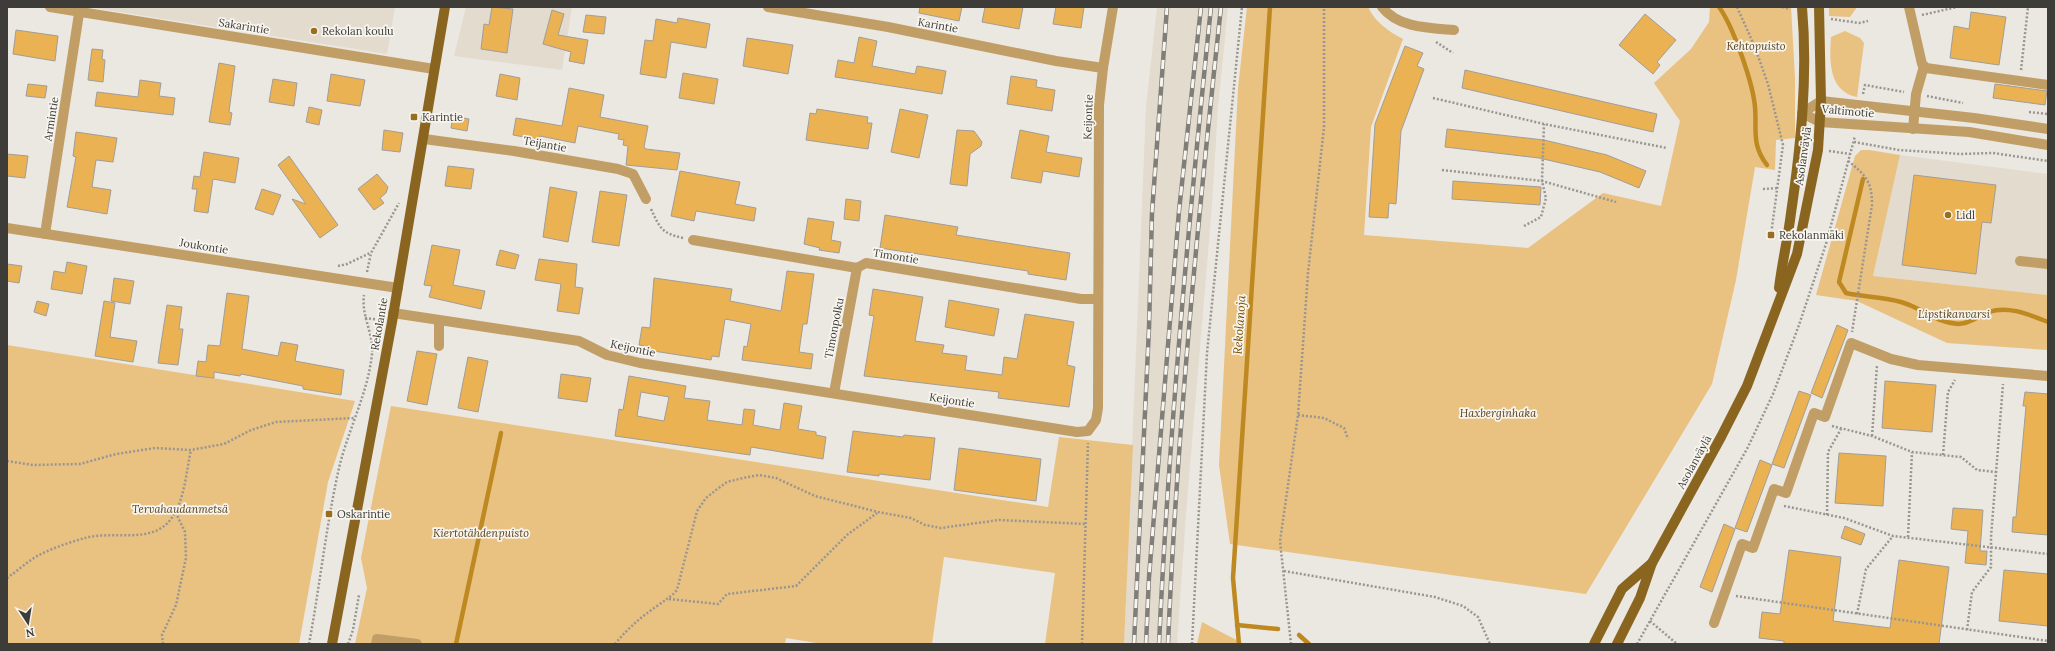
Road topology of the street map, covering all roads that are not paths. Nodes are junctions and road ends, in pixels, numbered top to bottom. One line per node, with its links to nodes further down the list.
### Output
1 (50, 7): 9 (street, Sakarintie)
2 (445, 7): 13 (main road, Rekolantie)
3 (768, 7): 12 (street, Karintie)
4 (1113, 7): 12 (street, Keijontie)
5 (1382, 7): 10 (street)
6 (1819, 7): 15 (main road, Asolanväylä)
7 (1909, 7): 11 (street)
8 (1797, 8): 17 (main road, Asolanväylä)
9 (80, 9): 13 (street, Sakarintie); 25 (street, Armintie)
10 (1454, 30)
11 (1924, 66): 14 (street); 16 (street)
12 (1103, 68): 31 (street, Keijontie)
13 (434, 69): 21 (main road, Rekolantie)
14 (2048, 85)
15 (1821, 101): 16 (street, Valtimotie); 17 (street, Valtimotie); 18 (main road, Asolanväylä)
16 (1914, 111): 19 (street); 20 (street, Valtimotie)
17 (1802, 113): 18 (street, Valtimotie); 32 (main road, Asolanväylä)
18 (1820, 122): 19 (street, Valtimotie); 32 (main road, Asolanväylä)
19 (1913, 128): 22 (street, Valtimotie)
20 (2048, 129)
21 (424, 139): 23 (street, Teijantie); 30 (main road, Rekolantie)
22 (2048, 145)
23 (646, 198)
24 (7, 228): 25 (street, Joukontie)
25 (45, 234): 30 (street, Joukontie)
26 (693, 240): 29 (street, Timontie)
27 (2020, 261): 28 (street)
28 (2048, 264)
29 (858, 268): 31 (street, Timontie); 37 (street, Timonpolku)
30 (398, 288): 33 (main road, Rekolantie)
31 (1097, 300): 37 (street, Keijontie)
32 (1777, 302): 38 (main road, Asolanväylä)
33 (393, 313): 34 (street, Keijontie); 40 (main road, Rekolantie)
34 (438, 321): 35 (street); 37 (street, Keijontie)
35 (440, 346)
36 (2048, 376): 39 (street)
37 (834, 393)
38 (1652, 563): 43 (main road, Asolanväylä); 44 (main road, Asolanväylä)
39 (1714, 623)
40 (332, 644)
41 (376, 644): 42 (street)
42 (417, 644)
43 (1594, 644)
44 (1617, 644)

